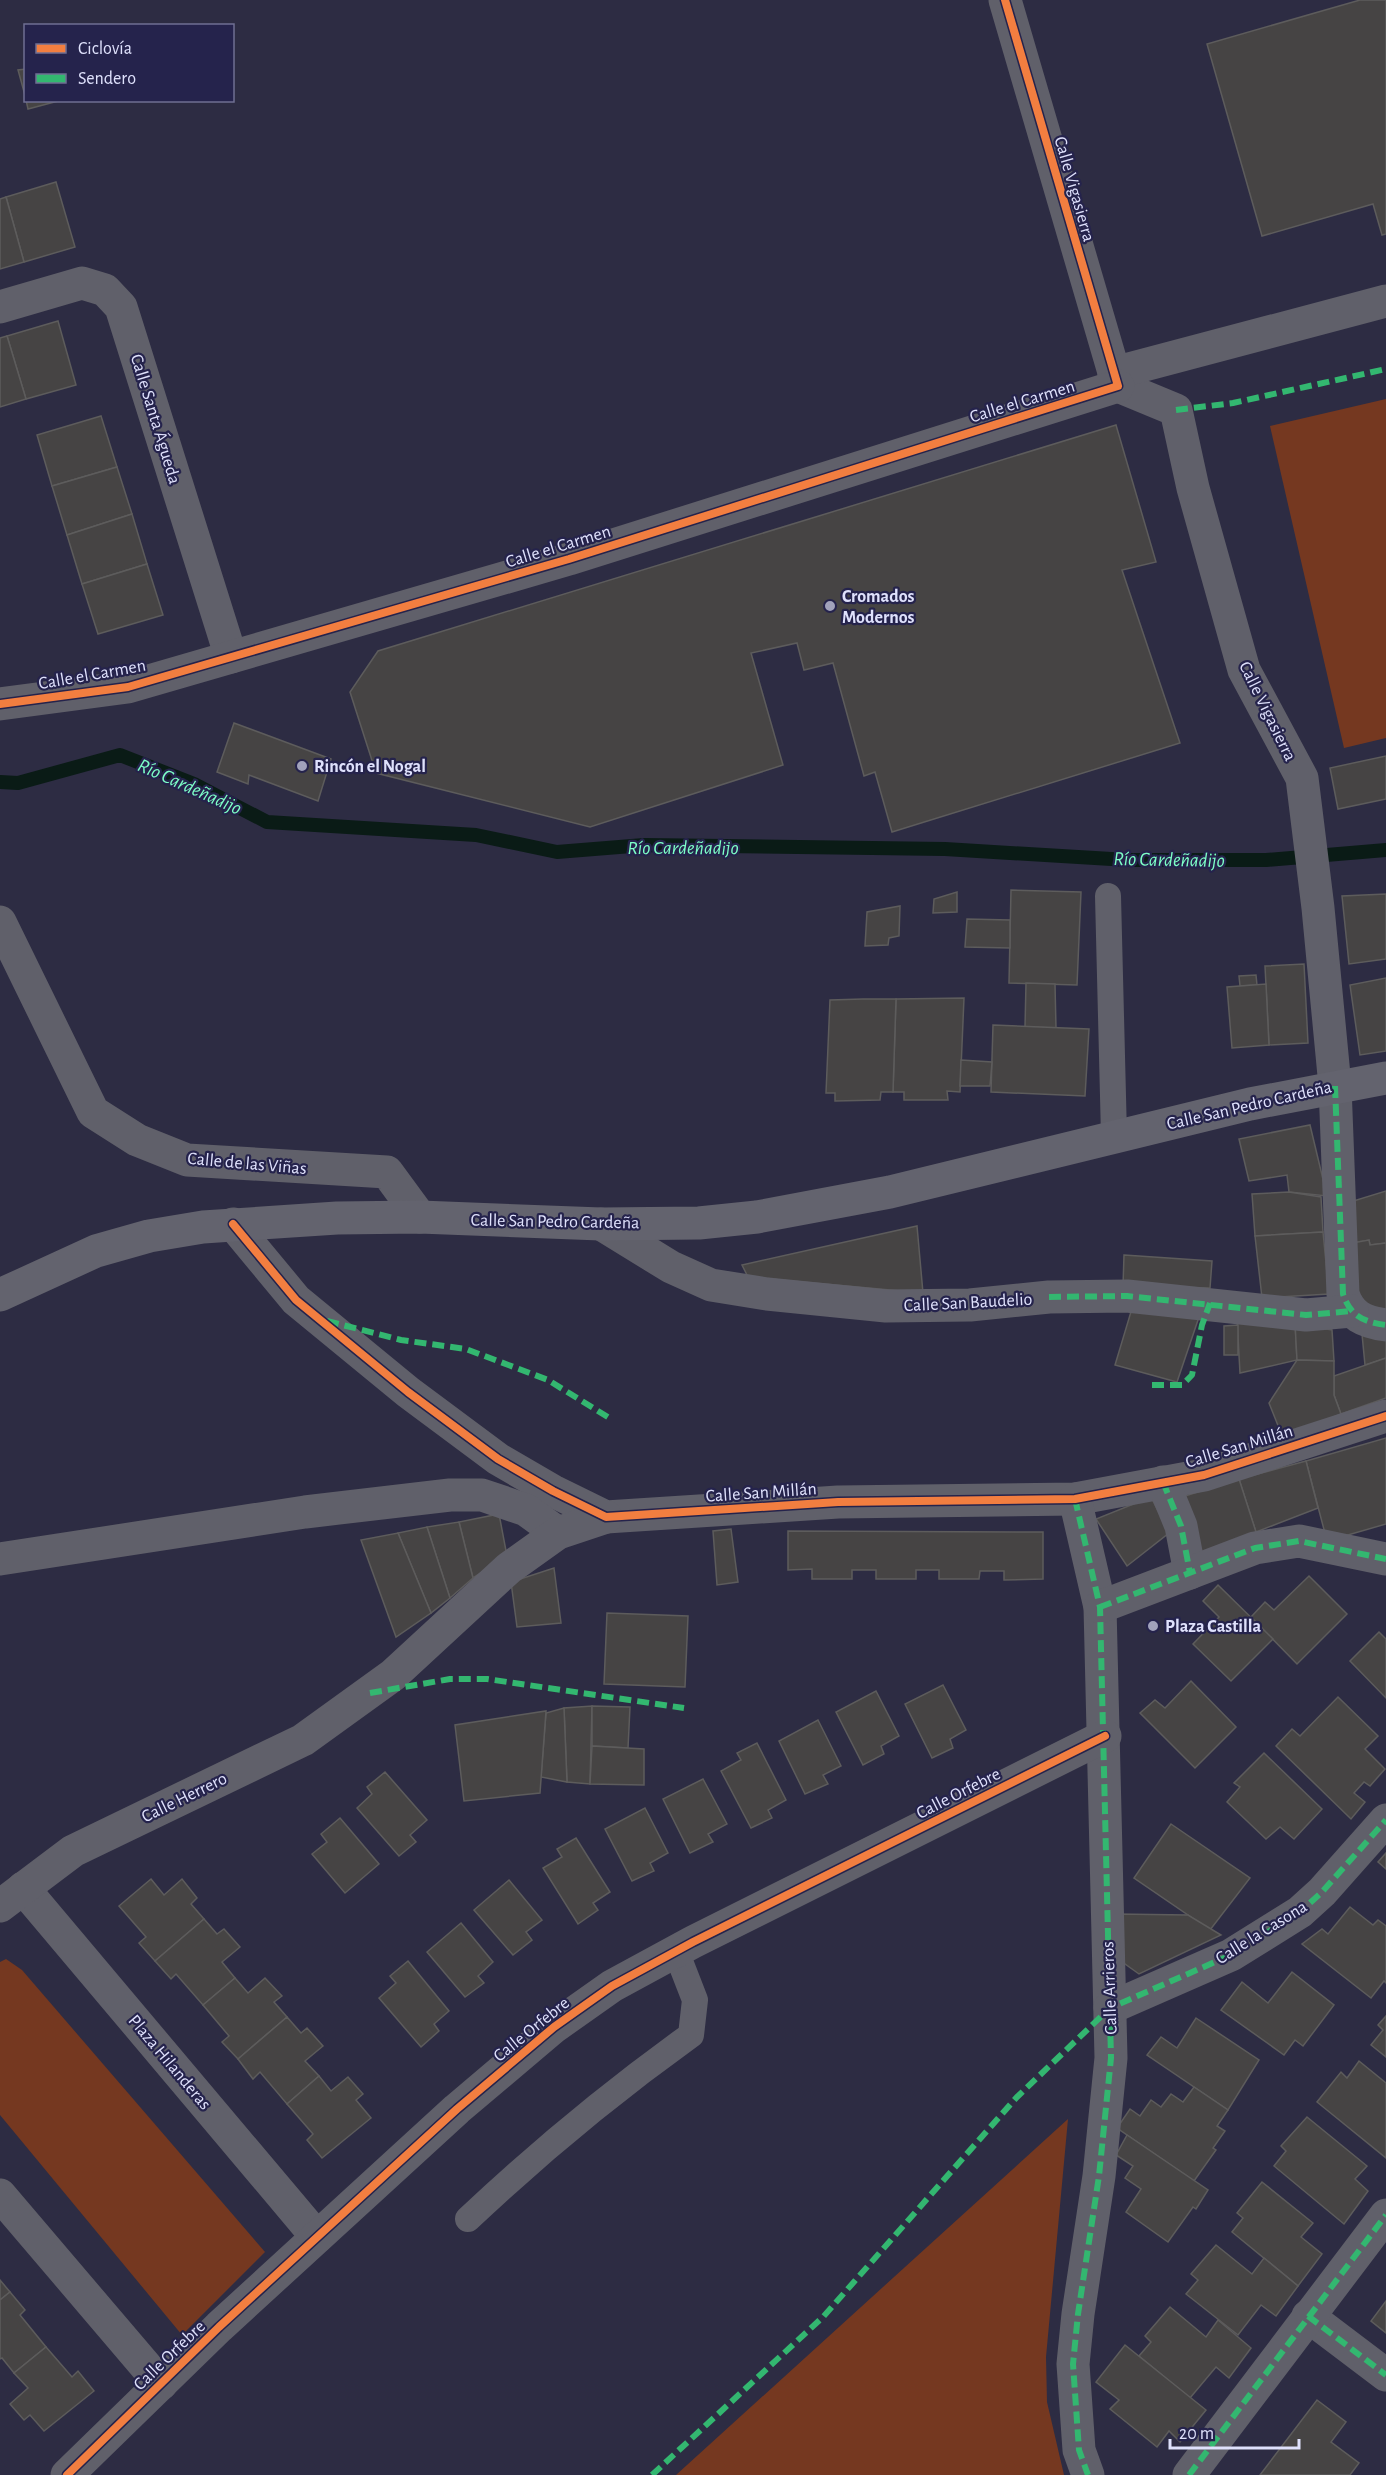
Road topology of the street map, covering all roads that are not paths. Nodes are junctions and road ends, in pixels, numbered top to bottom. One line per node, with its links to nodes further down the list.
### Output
1 (1005, 0): 4 (street, Calle Vigasierra)
2 (1386, 301): 4 (street, Calle el Carmen)
3 (0, 307): 5 (street, Calle Santa Águeda)
4 (1116, 380): 5 (street, Calle el Carmen); 10 (street, Calle Vigasierra)
5 (231, 657): 6 (street, Calle el Carmen)
6 (0, 704)
7 (1108, 896): 11 (lane)
8 (0, 922): 12 (street, Calle de las Viñas)
9 (1386, 1078): 10 (main road, Calle San Pedro Cardeña)
10 (1335, 1086): 11 (main road, Calle San Pedro Cardeña); 16 (street)
11 (1114, 1136): 14 (main road, Calle San Pedro Cardeña)
12 (420, 1217): 13 (main road, Calle San Pedro Cardeña); 14 (main road, Calle San Pedro Cardeña)
13 (232, 1224): 15 (main road, Calle San Pedro Cardeña); 21 (street, Calle San Millán)
14 (601, 1224): 16 (street, Calle San Baudelio)
15 (0, 1295)
16 (1352, 1311): 17 (street, Calle San Baudelio)
17 (1386, 1325)
18 (1386, 1416): 19 (street, Calle San Millán)
19 (1163, 1482): 20 (street, Calle San Millán); 25 (street)
20 (1075, 1499): 21 (street, Calle San Millán); 26 (street, Calle Arrieros)
21 (606, 1517): 22 (street, Calle San Millán)
22 (558, 1533): 24 (street); 27 (street, Calle San Millán)
23 (1384, 1557): 25 (street)
24 (0, 1559)
25 (1190, 1573): 26 (street)
26 (1100, 1607): 28 (street, Calle Arrieros)
27 (370, 1693): 30 (street, Calle Herrero)
28 (1105, 1736): 31 (street, Calle Orfebre); 32 (street, Calle Arrieros)
29 (1386, 1820): 32 (street, Calle la Casona)
30 (11, 1897): 36 (street, Plaza Hilanderas)
31 (676, 1951): 35 (lane); 36 (street, Calle Orfebre)
32 (1110, 2008): 41 (street, Calle Arrieros)
33 (0, 2195): 39 (street)
34 (1386, 2215): 37 (street)
35 (468, 2219)
36 (317, 2237): 39 (street, Calle Orfebre)
37 (1308, 2316): 38 (street); 42 (street)
38 (1386, 2375)
39 (161, 2384): 40 (street, Calle Orfebre)
40 (67, 2475)
41 (1088, 2475)
42 (1189, 2475)

